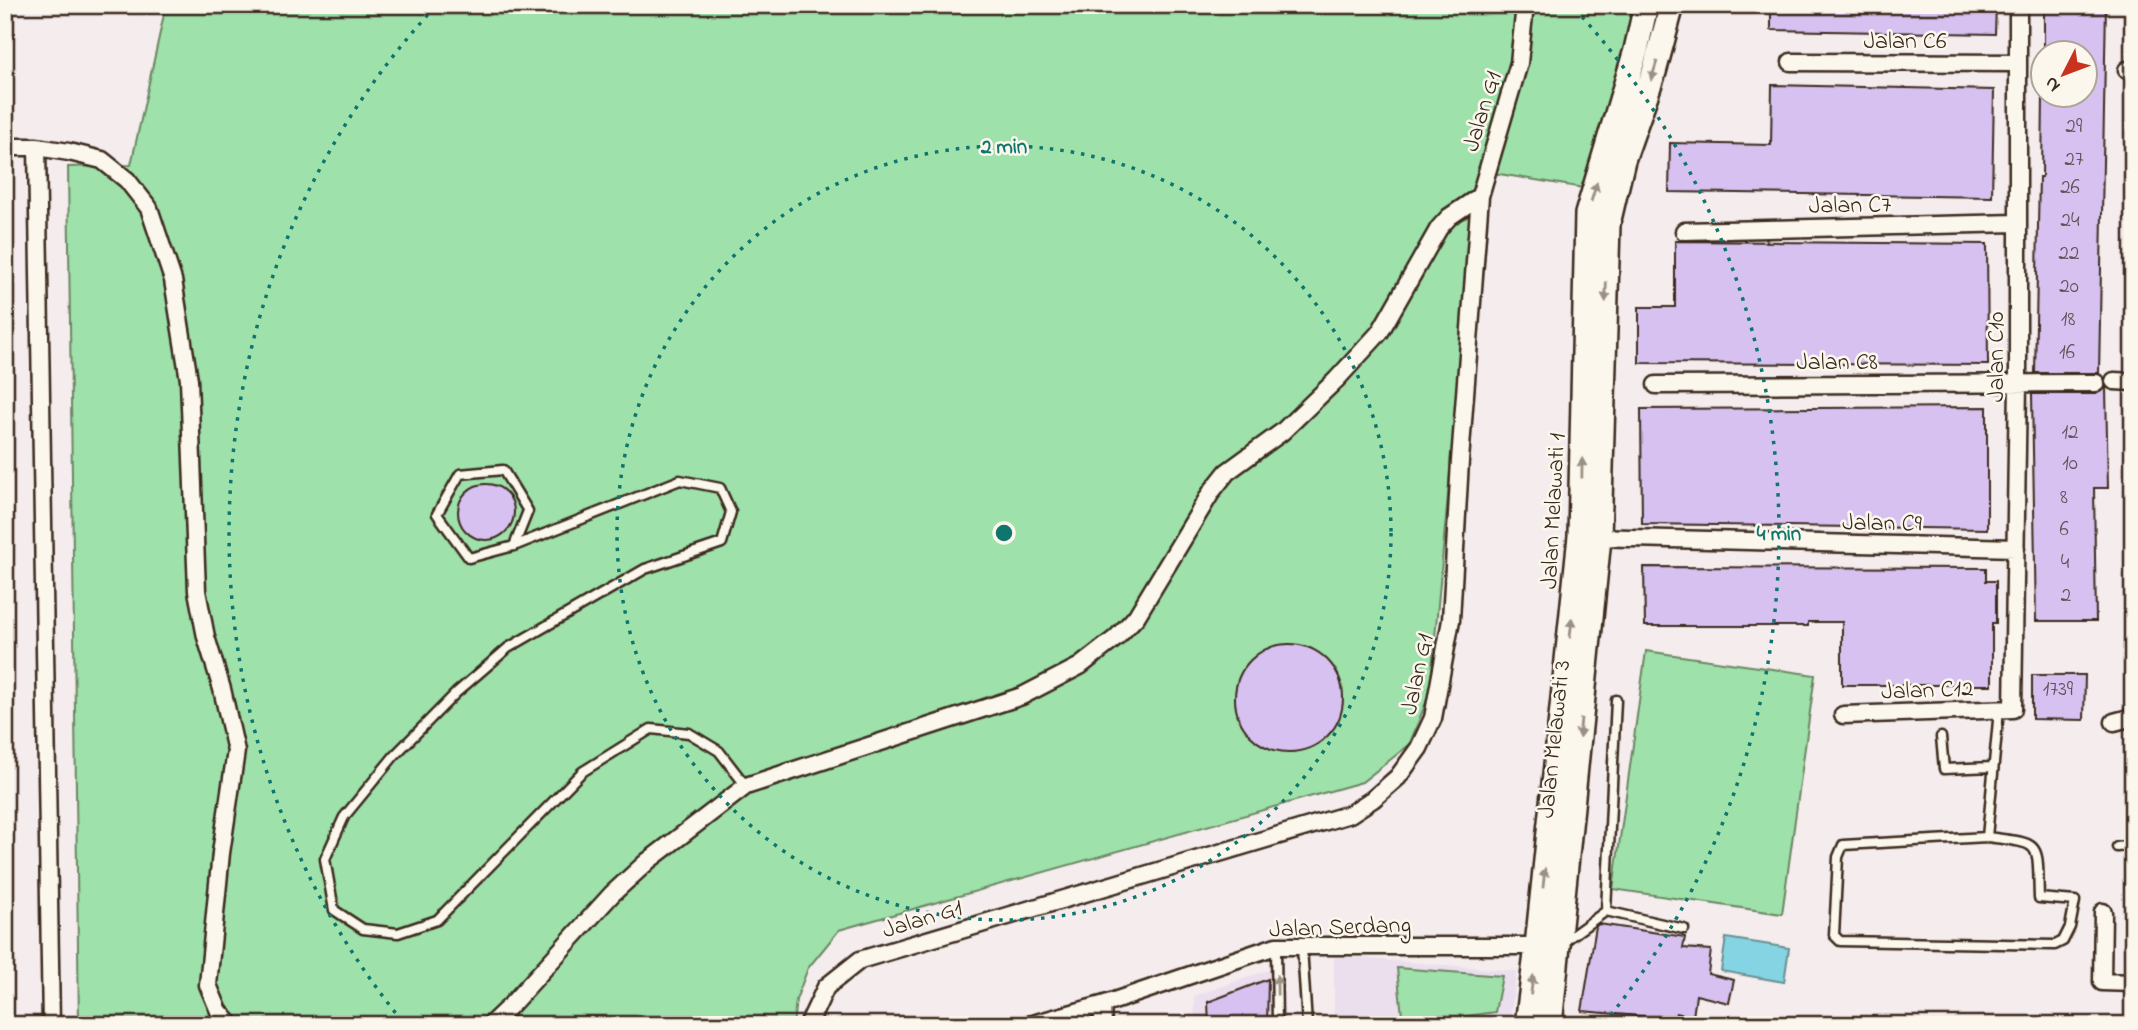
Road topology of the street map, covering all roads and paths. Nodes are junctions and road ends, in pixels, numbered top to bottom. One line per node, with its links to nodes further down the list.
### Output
1 (1525, 5): 9 (street, Jalan G1)
2 (1646, 5): 17 (street, Jalan Melawati 1, one-way to 2)
3 (1672, 5): 17 (street, Jalan Melawati 1, one-way to 17)
4 (2018, 5): 6 (street, Jalan C10)
5 (1791, 62): 6 (street, Jalan C6)
6 (2018, 63): 10 (street, Jalan C10)
7 (5, 146): 8 (street)
8 (37, 147): 39 (street); 40 (street)
9 (1479, 196): 27 (street); 42 (street, Jalan G1)
10 (2017, 223): 11 (street, Jalan C7); 14 (street, Jalan C10)
11 (1684, 231)
12 (2114, 381): 13 (street)
13 (2133, 382)
14 (2018, 383): 15 (street, Jalan C8); 16 (street, Jalan C8); 19 (street, Jalan C10)
15 (2095, 383)
16 (1656, 385)
17 (1590, 537): 19 (street, Jalan C9); 35 (street, Jalan Melawati 1)
18 (514, 546): 18 (lane); 27 (lane)
19 (2016, 548): 21 (street, Jalan C10)
20 (1616, 700): 31 (lane)
21 (2006, 709): 22 (street, Jalan C12); 26 (lane)
22 (1843, 715)
23 (2133, 718): 24 (street)
24 (2114, 722)
25 (1941, 737): 26 (lane)
26 (1993, 767): 28 (lane)
27 (746, 786): 41 (street)
28 (1987, 837): 28 (lane)
29 (2133, 845): 30 (lane)
30 (2117, 847)
31 (1606, 911): 33 (lane); 35 (lane)
32 (2103, 912): 37 (street)
33 (1684, 929)
34 (1276, 946): 36 (street, Jalan Serdang); 38 (street, Jalan Serdang); 45 (lane, one-way to 34)
35 (1548, 946): 36 (street, Jalan Serdang); 47 (street, Jalan Melawati 1, one-way to 35); 48 (street, Jalan Melawati 1)
36 (1302, 947): 46 (lane)
37 (2133, 983)
38 (1102, 1005): 43 (street, Jalan Serdang); 44 (street)
39 (51, 1025)
40 (231, 1025)
41 (491, 1025)
42 (808, 1025)
43 (1029, 1025)
44 (1103, 1025)
45 (1278, 1025)
46 (1307, 1025)
47 (1527, 1025)
48 (1550, 1025)

